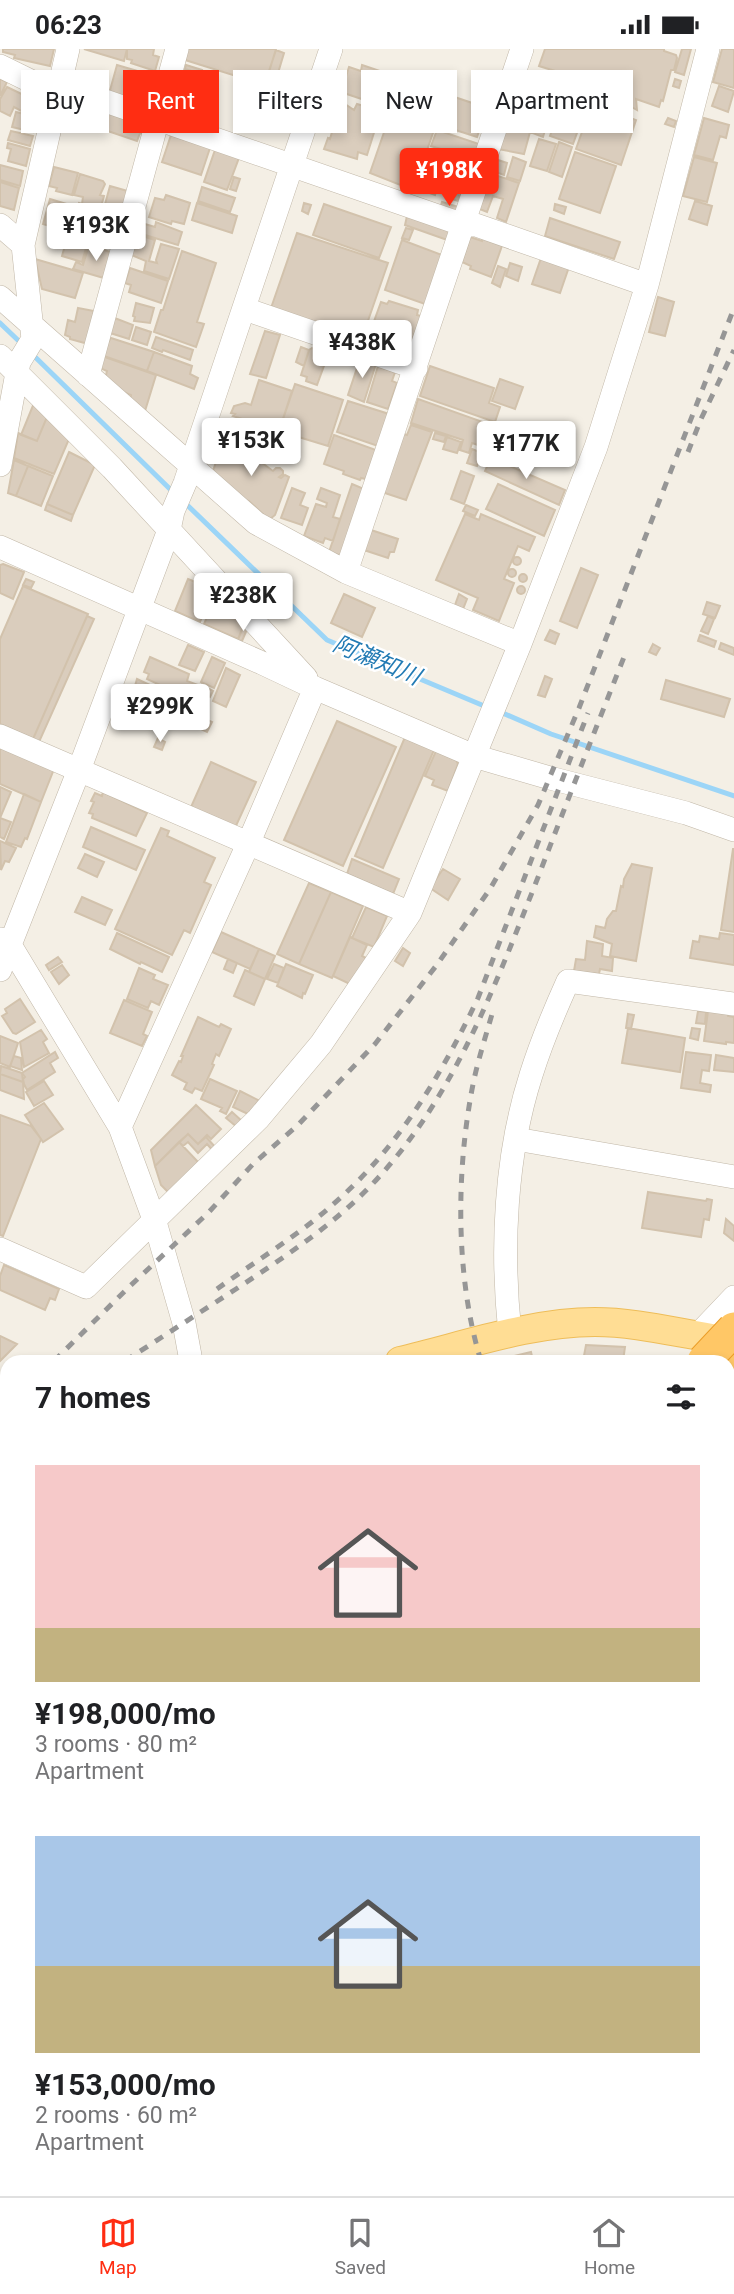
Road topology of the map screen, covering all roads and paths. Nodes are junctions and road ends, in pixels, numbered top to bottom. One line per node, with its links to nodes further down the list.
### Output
1 (68, 49): 7 (street)
2 (177, 49): 8 (street)
3 (331, 49): 13 (street)
4 (522, 49): 15 (street)
5 (708, 49): 17 (street)
6 (0, 67): 9 (street)
7 (63, 70)
8 (172, 70)
9 (21, 75)
10 (48, 133): 16 (street)
11 (155, 133): 23 (street)
12 (198, 133): 13 (street)
13 (293, 165): 15 (street); 19 (street)
14 (0, 225): 16 (street)
15 (464, 225): 17 (street); 22 (street)
16 (23, 245): 20 (street)
17 (646, 285): 30 (street)
18 (0, 297): 20 (street)
19 (245, 309): 22 (street); 25 (street)
20 (33, 332): 21 (street); 23 (street)
21 (12, 364): 24 (street); 26 (street)
22 (416, 368): 28 (street)
23 (88, 375): 25 (street)
24 (0, 465)
25 (188, 475): 26 (street); 28 (street)
26 (171, 520): 29 (street); 31 (street)
27 (0, 547): 29 (street)
28 (346, 572): 30 (street)
29 (139, 608): 31 (street); 34 (street)
30 (518, 650): 33 (street)
31 (315, 688): 33 (street); 36 (street)
32 (0, 736): 34 (street)
33 (474, 756): 35 (street); 37 (street)
34 (79, 770): 36 (street); 38 (street)
35 (734, 830)
36 (249, 842): 37 (street); 41 (street)
37 (410, 913): 44 (street)
38 (5, 941): 39 (street); 41 (street)
39 (0, 970)
40 (734, 1004): 42 (street)
41 (120, 1127): 44 (street)
42 (516, 1139): 43 (street); 48 (street)
43 (734, 1177)
44 (155, 1222): 45 (street); 51 (street)
45 (0, 1249)
46 (734, 1297): 50 (street)
47 (734, 1329): 50 (highway, bridge)
48 (510, 1334): 50 (main road); 52 (main road)
49 (734, 1341): 50 (main road)
50 (700, 1349)
51 (190, 1355)
52 (424, 1355)

